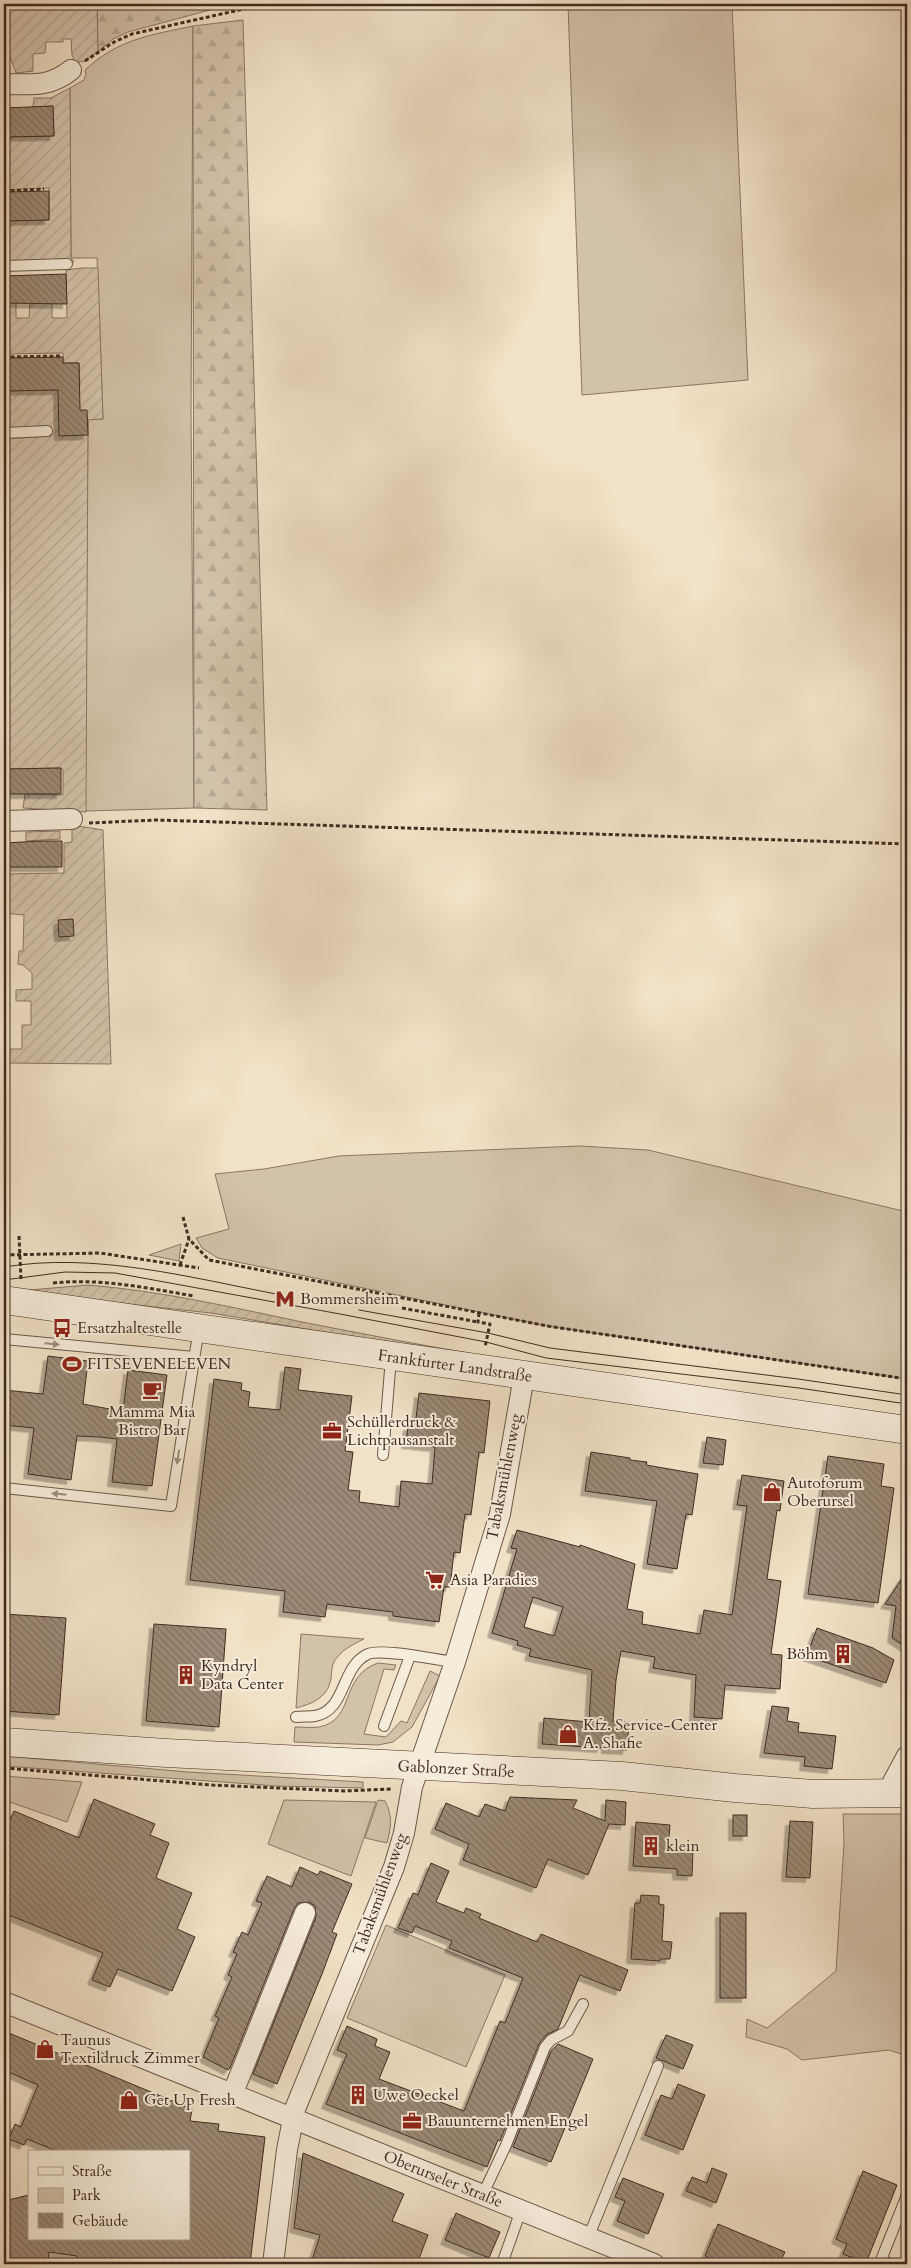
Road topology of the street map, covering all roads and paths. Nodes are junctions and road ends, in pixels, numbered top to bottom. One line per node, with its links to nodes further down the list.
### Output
1 (266, 4): 2 (path)
2 (71, 70): 3 (street)
3 (4, 84)
4 (44, 190): 5 (path)
5 (4, 191)
6 (67, 264): 7 (lane)
7 (4, 266)
8 (62, 356): 9 (path)
9 (4, 357)
10 (47, 431): 11 (lane)
11 (4, 433)
12 (72, 818): 13 (street); 14 (path)
13 (4, 821)
14 (907, 844)
15 (183, 1217): 17 (path)
16 (19, 1236): 18 (path)
17 (189, 1239): 20 (path); 26 (path)
18 (19, 1254): 19 (path); 20 (path); 24 (path)
19 (4, 1255)
20 (180, 1265): 21 (path)
21 (199, 1268)
22 (48, 1283): 23 (path)
23 (194, 1296)
24 (12, 1301): 28 (main road, Frankfurter Landstraße)
25 (402, 1308): 27 (path)
26 (479, 1313): 27 (path); 34 (path)
27 (478, 1322): 32 (path)
28 (199, 1327): 30 (lane); 31 (main road, Frankfurter Landstraße)
29 (4, 1339): 30 (lane, one-way to 30)
30 (194, 1357): 37 (lane, one-way to 37)
31 (391, 1357): 32 (main road, Frankfurter Landstraße); 36 (lane)
32 (489, 1371): 33 (main road, Frankfurter Landstraße)
33 (524, 1376): 35 (main road, Frankfurter Landstraße); 39 (street, Tabaksmühlenweg)
34 (907, 1379)
35 (907, 1430)
36 (383, 1455)
37 (4, 1488)
38 (410, 1656): 39 (lane); 40 (lane); 41 (lane)
39 (455, 1662): 44 (street, Tabaksmühlenweg)
40 (296, 1716)
41 (384, 1726)
42 (4, 1742): 44 (main road, Gablonzer Straße)
43 (907, 1756): 45 (street)
44 (419, 1767): 45 (main road, Gablonzer Straße); 51 (street, Tabaksmühlenweg)
45 (899, 1793)
46 (305, 1913): 50 (street)
47 (4, 2002): 50 (street, Oberurseler Straße)
48 (584, 2004): 52 (lane)
49 (658, 2066): 55 (lane)
50 (232, 2095): 51 (street, Oberurseler Straße)
51 (293, 2119): 52 (street, Oberurseler Straße); 56 (street, Tabaksmühlenweg)
52 (483, 2194): 54 (street, Oberurseler Straße)
53 (907, 2195): 59 (lane)
54 (520, 2210): 55 (street, Oberurseler Straße); 57 (lane)
55 (588, 2238): 58 (street, Oberurseler Straße)
56 (273, 2264)
57 (502, 2264)
58 (654, 2264)
59 (891, 2264)

